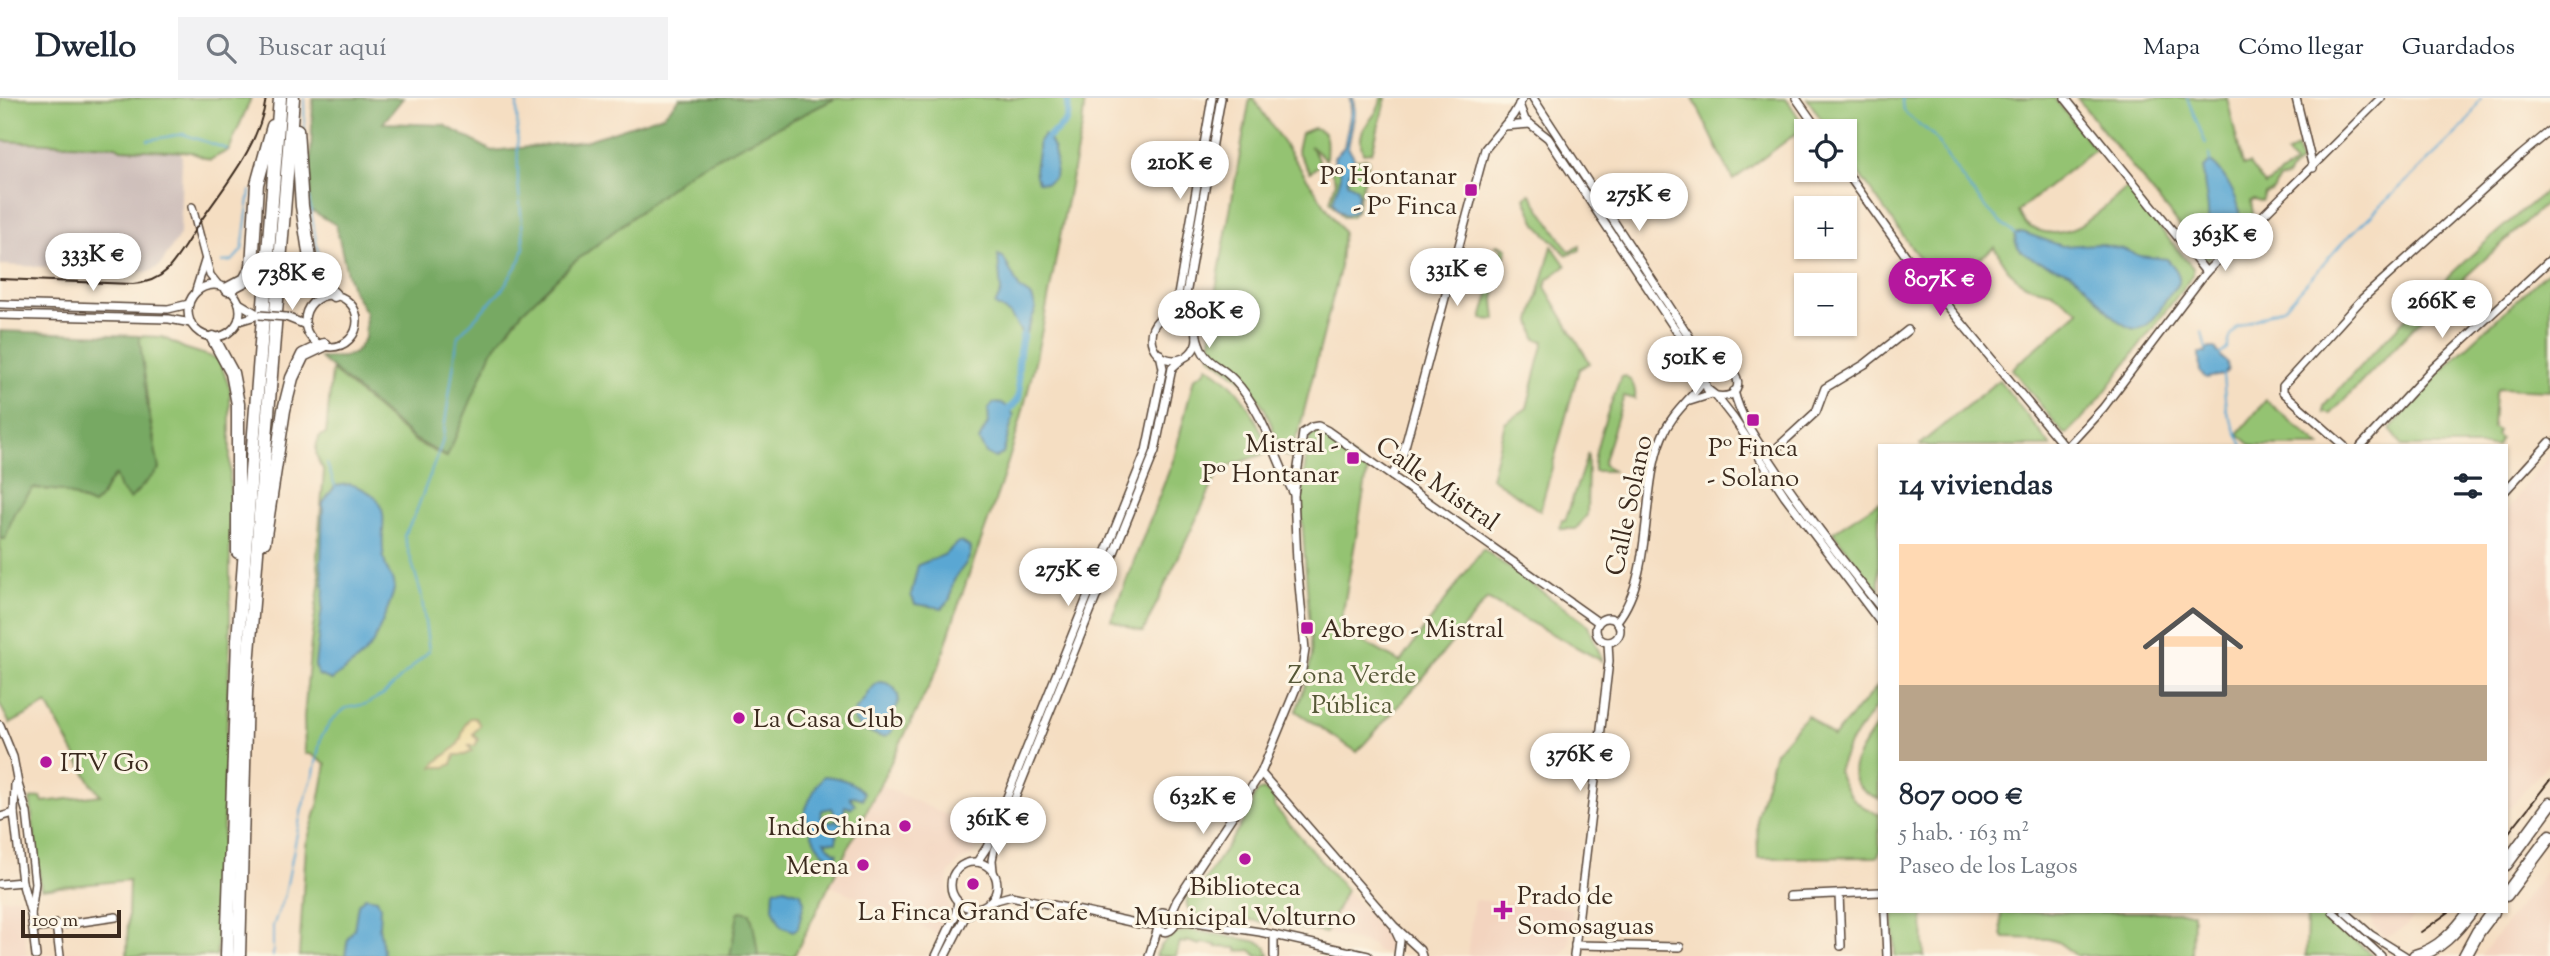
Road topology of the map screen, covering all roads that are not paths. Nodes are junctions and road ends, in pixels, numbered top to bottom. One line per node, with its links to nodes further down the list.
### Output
1 (279, 98): 22 (highway); 58 (highway)
2 (295, 98): 24 (highway); 58 (highway)
3 (1212, 98): 31 (street)
4 (1220, 98): 33 (street)
5 (1533, 98): 11 (street)
6 (1796, 98): 12 (street)
7 (2065, 98): 21 (street)
8 (2297, 98): 16 (street)
9 (2381, 98): 16 (street)
10 (1520, 100): 13 (street); 14 (street)
11 (1545, 118): 13 (street); 44 (street)
12 (1811, 119)
13 (1533, 125): 14 (street); 45 (street)
14 (1505, 126): 55 (street)
15 (2550, 131): 52 (street)
16 (2313, 168): 21 (street)
17 (1853, 182): 50 (street)
18 (192, 207): 20 (street)
19 (2550, 260): 53 (street)
20 (205, 261): 22 (street); 23 (street)
21 (2206, 272): 51 (street)
22 (223, 287): 23 (street); 25 (street)
23 (195, 292): 27 (street)
24 (334, 295): 28 (street); 40 (street)
25 (239, 303): 29 (street); 34 (street)
26 (0, 304): 27 (street)
27 (189, 304): 35 (street)
28 (307, 312): 32 (street); 36 (street)
29 (259, 314): 32 (street, bridge); 34 (street)
30 (0, 315): 35 (street)
31 (1166, 316): 33 (street); 41 (street)
32 (286, 317): 36 (street)
33 (1189, 319): 38 (street)
34 (239, 321): 39 (street)
35 (191, 323): 39 (street)
36 (306, 325): 40 (street)
37 (1908, 330): 54 (street)
38 (1197, 337): 42 (street); 43 (street)
39 (213, 338): 58 (highway)
40 (324, 345): 58 (highway)
41 (1160, 355): 42 (street); 72 (street)
42 (1184, 358): 43 (street); 73 (street)
43 (1205, 358): 57 (street)
44 (1717, 363): 45 (street); 46 (street)
45 (1705, 379): 47 (street); 48 (street, Calle Solano)
46 (1734, 391): 47 (street); 54 (street)
47 (1714, 395): 48 (street); 60 (street)
48 (1686, 402): 61 (street, Calle Solano)
49 (2550, 442): 56 (street)
50 (2064, 444)
51 (2068, 444)
52 (2342, 444)
53 (2363, 444)
54 (1768, 456): 59 (street)
55 (1392, 476): 57 (street, Calle Mistral); 62 (street, Calle Mistral)
56 (2508, 488)
57 (1294, 495): 66 (street)
58 (248, 594): 109 (highway); 110 (highway)
59 (1878, 604)
60 (1878, 619)
61 (1617, 621): 62 (street); 63 (street)
62 (1598, 622): 63 (street)
63 (1608, 642): 103 (street)
64 (0, 725): 65 (street)
65 (16, 773): 68 (street); 90 (street)
66 (1261, 774): 91 (street); 96 (street)
67 (2550, 804): 71 (highway)
68 (14, 813): 69 (street); 75 (street)
69 (0, 817)
70 (2550, 836): 78 (highway)
71 (2508, 861)
72 (977, 862): 73 (street); 82 (street)
73 (993, 871): 74 (street)
74 (996, 880): 80 (street); 83 (street)
75 (22, 882): 76 (street); 90 (street)
76 (0, 884)
77 (1878, 892): 79 (street)
78 (2508, 892)
79 (1839, 894): 81 (street); 101 (street)
80 (1011, 896): 83 (street); 95 (street)
81 (1790, 896)
82 (958, 902): 84 (street); 111 (street)
83 (989, 902): 84 (street)
84 (981, 907): 112 (street)
85 (1885, 913): 116 (street)
86 (2334, 913): 117 (street)
87 (2345, 913): 118 (street)
88 (2469, 913): 106 (highway)
89 (2492, 913): 119 (highway)
90 (31, 914): 97 (street)
91 (1171, 914): 93 (street); 95 (street)
92 (116, 917): 94 (street)
93 (1175, 922): 98 (street); 99 (street)
94 (56, 924): 97 (street); 108 (street)
95 (1157, 926): 98 (street); 104 (street)
96 (1394, 926): 100 (street); 105 (street)
97 (33, 929): 107 (street)
98 (1166, 932): 104 (street)
99 (1274, 935): 113 (street); 114 (street)
100 (1414, 945): 105 (street); 115 (street)
101 (1841, 946)
102 (1680, 947): 103 (street)
103 (1574, 952)
104 (1150, 953)
105 (1399, 955)
106 (2426, 955)
107 (36, 956)
108 (60, 956)
109 (226, 956)
110 (239, 956)
111 (936, 956)
112 (945, 956)
113 (1274, 956)
114 (1368, 956)
115 (1422, 956)
116 (1887, 956)
117 (2381, 956)
118 (2405, 956)
119 (2465, 956)

